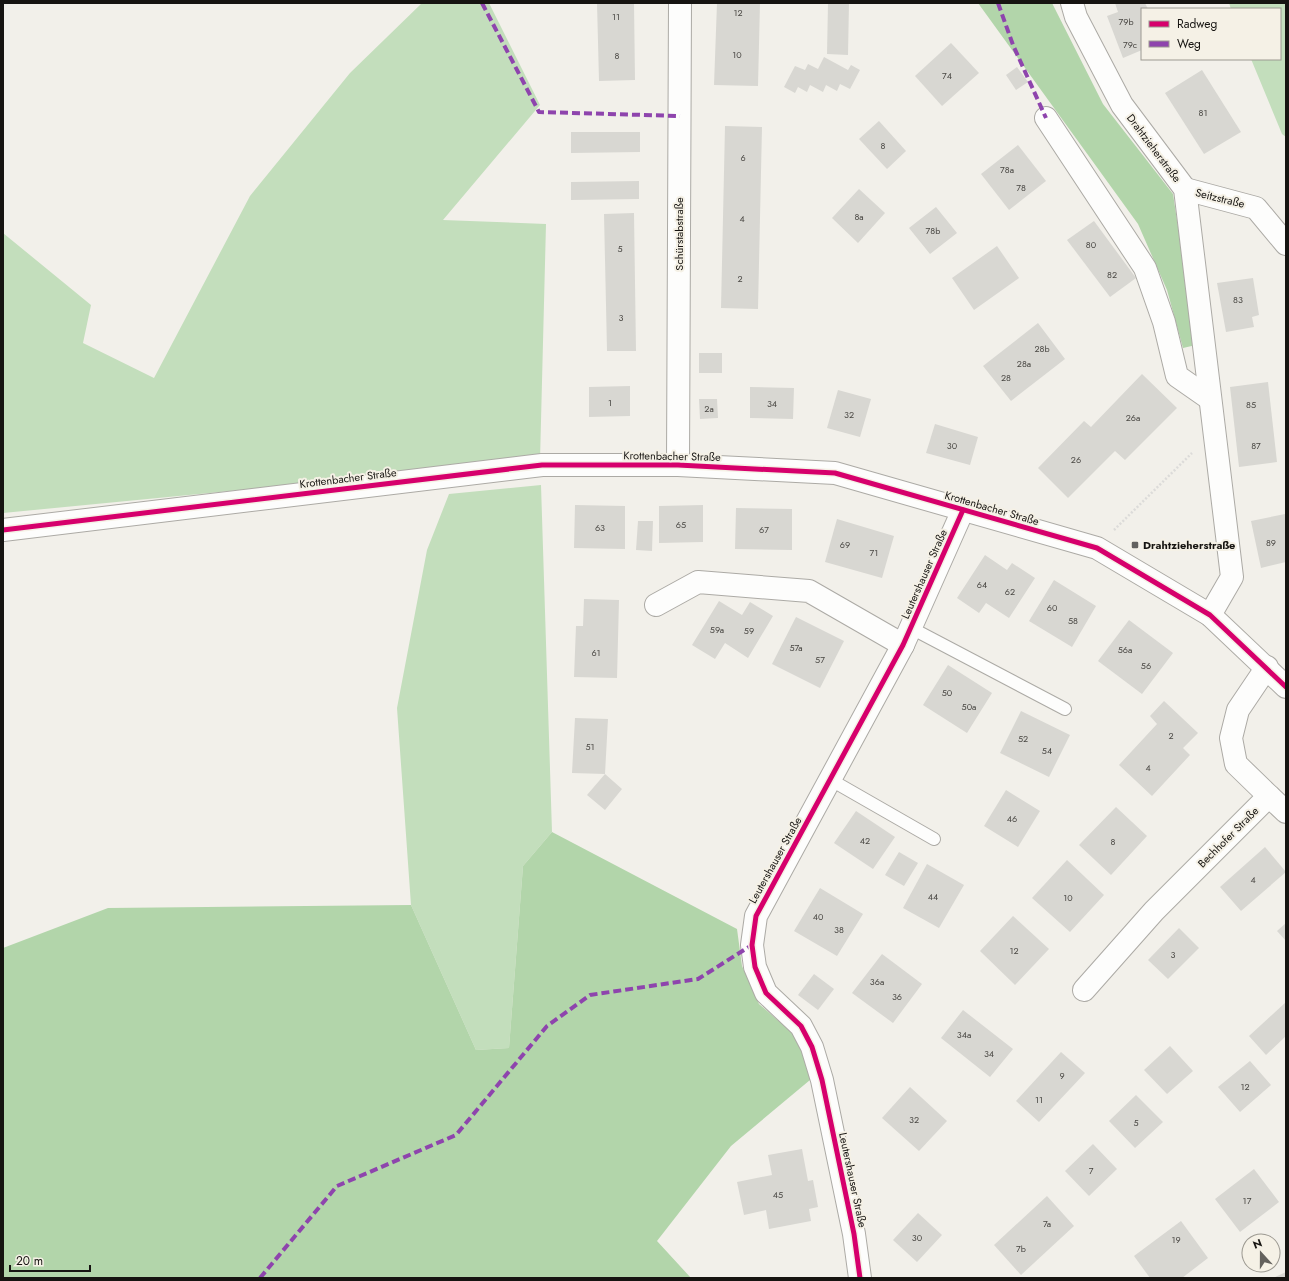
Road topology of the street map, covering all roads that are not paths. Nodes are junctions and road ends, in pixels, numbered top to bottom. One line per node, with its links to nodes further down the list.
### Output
1 (680, 3): 7 (street, Schürstabstraße)
2 (1072, 3): 4 (street, Drahtzieherstraße)
3 (1046, 118): 6 (street)
4 (1185, 189): 5 (street, Seitzstraße); 6 (street, Drahtzieherstraße)
5 (1286, 244)
6 (1210, 399): 11 (street, Drahtzieherstraße)
7 (678, 465): 8 (street, Krottenbacher Straße); 9 (street, Krottenbacher Straße)
8 (962, 510): 11 (street, Krottenbacher Straße); 12 (street, Leutershauser Straße)
9 (3, 530)
10 (656, 605): 12 (street, Leutershauser Straße)
11 (1210, 615): 13 (street, Krottenbacher Straße)
12 (907, 637): 15 (lane, Leutershauser Straße); 16 (street, Leutershauser Straße)
13 (1267, 667): 14 (street, Krottenbacher Straße); 17 (street)
14 (1286, 687)
15 (1065, 709)
16 (831, 780): 19 (lane); 21 (street, Leutershauser Straße)
17 (1269, 796): 18 (street); 20 (street, Bechhofer Straße)
18 (1286, 812)
19 (934, 839)
20 (1084, 990)
21 (860, 1278)

